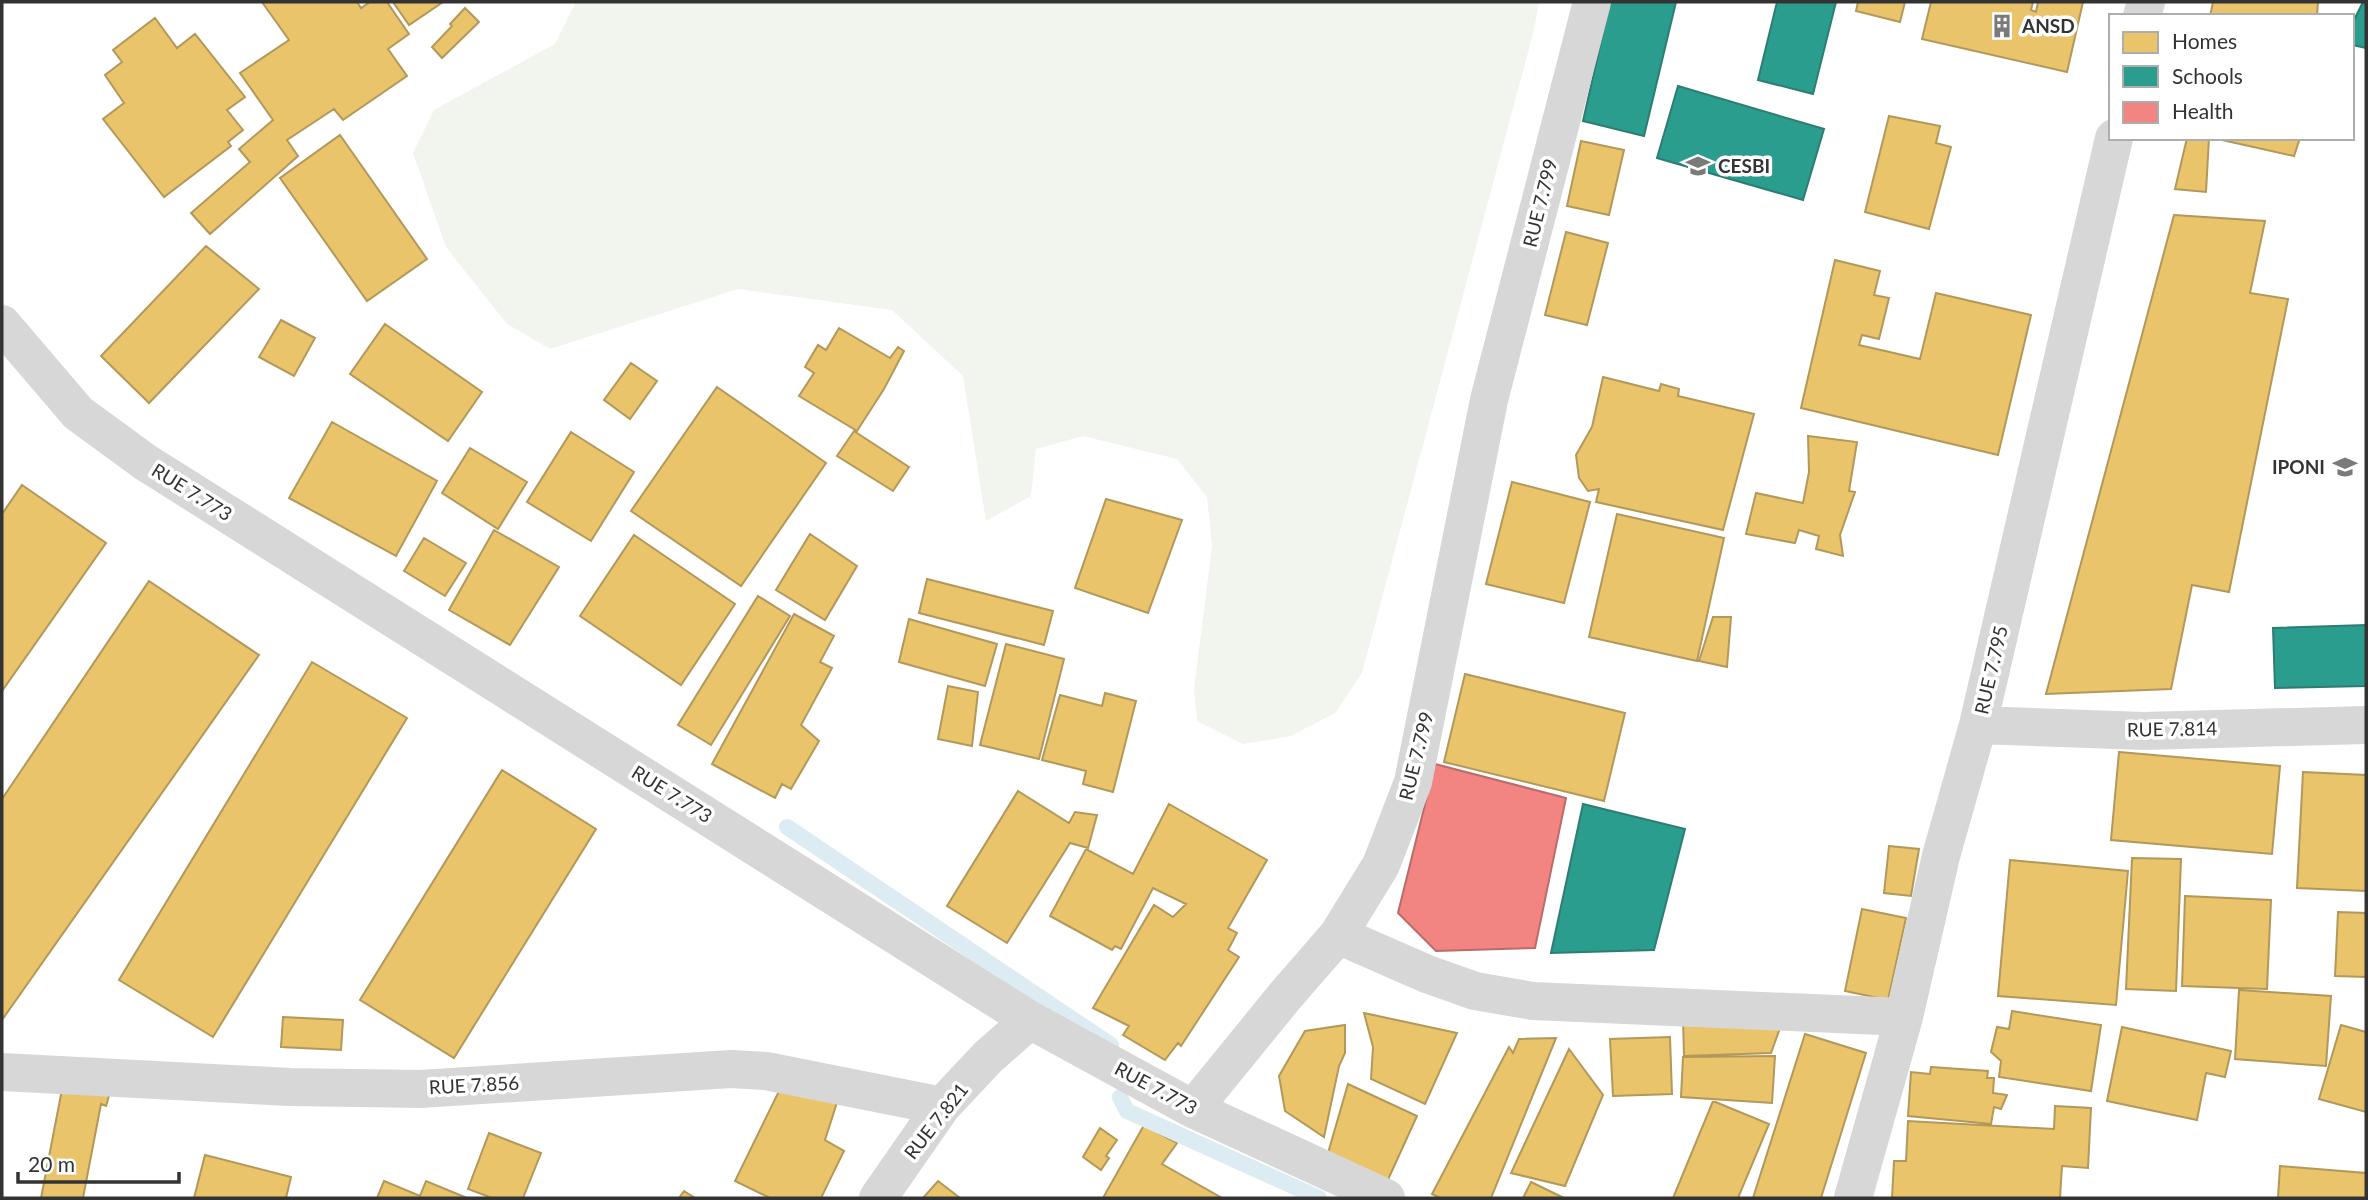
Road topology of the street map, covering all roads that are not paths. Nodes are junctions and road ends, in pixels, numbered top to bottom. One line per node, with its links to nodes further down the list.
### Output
1 (1592, 2): 6 (street, RUE 7.799)
2 (2114, 140): 4 (street, RUE 7.795)
3 (2, 324): 8 (street, RUE 7.773)
4 (1978, 725): 5 (street, RUE 7.814); 7 (street, RUE 7.795)
5 (2366, 725)
6 (1338, 935): 7 (street); 11 (street, RUE 7.799)
7 (1904, 1017): 14 (street, RUE 7.795)
8 (1030, 1020): 10 (street, RUE 7.821); 11 (street, RUE 7.773)
9 (2, 1072): 10 (street, RUE 7.856)
10 (942, 1106): 12 (street, RUE 7.821)
11 (1192, 1109): 13 (street, RUE 7.773)
12 (878, 1198)
13 (1386, 1198)
14 (1853, 1198)

